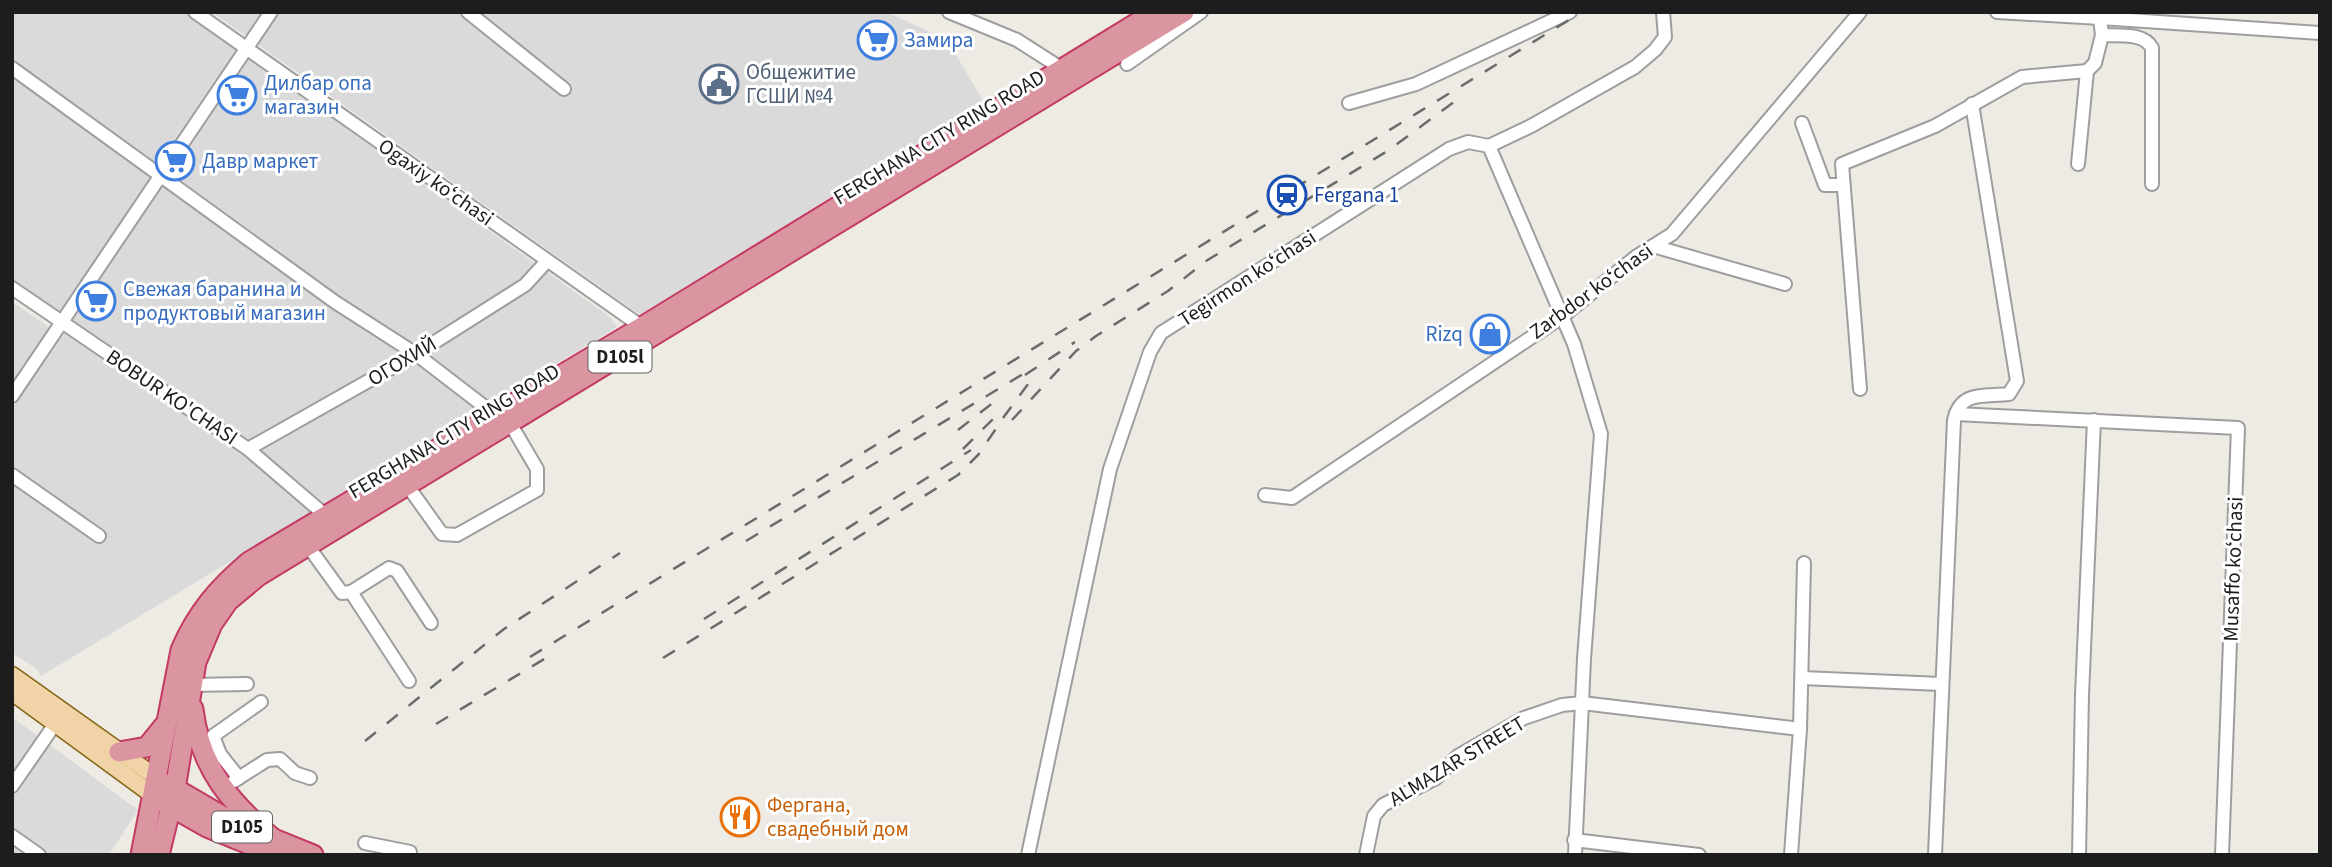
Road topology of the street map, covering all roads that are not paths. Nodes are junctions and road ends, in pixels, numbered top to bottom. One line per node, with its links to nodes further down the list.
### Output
1 (195, 12): 15 (street, Ogaxiy koʻchasi)
2 (271, 12): 15 (street)
3 (468, 12): 20 (street)
4 (949, 12): 19 (street)
5 (1155, 12): 19 (highway, FERGHANA CITY RING ROAD / D105l)
6 (1184, 12): 19 (highway, FERGHANA CITY RING ROAD / D105l)
7 (1201, 12): 16 (street)
8 (1570, 12): 21 (street)
9 (1663, 12): 24 (street, Tegirmon koʻchasi)
10 (1860, 12): 29 (street, Zarbdor koʻchasi)
11 (1997, 12): 12 (street)
12 (2100, 18): 13 (street); 14 (street)
13 (2320, 33)
14 (2102, 35): 18 (street); 27 (street)
15 (247, 49): 26 (street); 30 (street, Ogaxiy koʻchasi)
16 (1127, 64)
17 (12, 68): 26 (street)
18 (2087, 71): 22 (street); 25 (street)
19 (1069, 75): 35 (highway, FERGHANA CITY RING ROAD / D105l); 40 (highway, FERGHANA CITY RING ROAD / D105l)
20 (564, 89)
21 (1349, 103)
22 (1972, 104): 28 (street); 39 (street)
23 (1802, 124): 28 (street)
24 (1489, 146): 33 (street); 80 (street, Tegirmon koʻchasi)
25 (2078, 164)
26 (161, 175): 34 (street); 36 (street)
27 (2152, 184)
28 (1843, 185): 37 (street)
29 (1653, 246): 31 (street); 33 (street, Zarbdor koʻchasi)
30 (547, 261): 35 (street, Ogaxiy koʻchasi); 36 (street, ОГОХИЙ)
31 (1785, 284)
32 (12, 288): 34 (street, BOBUR KO'CHASI)
33 (1563, 316): 45 (street, Zarbdor koʻchasi); 60 (street)
34 (62, 322): 38 (street); 42 (street, BOBUR KO'CHASI)
35 (642, 327): 40 (highway, FERGHANA CITY RING ROAD / D105l)
36 (416, 354): 40 (street); 42 (street, ОГОХИЙ)
37 (1860, 389)
38 (12, 396)
39 (1956, 414): 41 (street, Musaffo koʻchasi); 56 (street)
40 (502, 419): 44 (highway, FERGHANA CITY RING ROAD / D105l); 44 (street); 46 (highway, FERGHANA CITY RING ROAD / D105l)
41 (2094, 420): 86 (street); 87 (street, Musaffo koʻchasi)
42 (248, 449): 46 (street, BOBUR KO'CHASI)
43 (12, 475): 47 (street)
44 (407, 485): 46 (highway, FERGHANA CITY RING ROAD / D105l)
45 (1265, 495)
46 (331, 521): 48 (highway, FERGHANA CITY RING ROAD / D105l); 61 (highway, FERGHANA CITY RING ROAD / D105l)
47 (99, 536)
48 (308, 546): 50 (street); 57 (highway, FERGHANA CITY RING ROAD / D105l)
49 (1804, 563): 53 (street)
50 (351, 593): 51 (street); 54 (street)
51 (431, 623)
52 (12, 675): 64 (main road)
53 (1802, 678): 56 (street); 63 (street)
54 (409, 681)
55 (247, 684): 57 (street)
56 (1941, 684): 85 (street)
57 (191, 686): 69 (highway); 70 (highway, FERGHANA CITY RING ROAD / D105l)
58 (12, 692): 62 (main road)
59 (261, 702): 65 (street)
60 (1582, 703): 63 (street, ALMAZAR STREET); 72 (street); 81 (street, ALMAZAR STREET)
61 (166, 722): 64 (highway); 68 (highway, FERGHANA CITY RING ROAD / D105l)
62 (55, 724): 67 (street); 68 (main road)
63 (1800, 729): 84 (street)
64 (119, 752): 68 (main road)
65 (239, 778): 66 (street); 69 (street)
66 (310, 778)
67 (12, 786)
68 (155, 787): 70 (highway, D105); 77 (highway, FERGHANA CITY RING ROAD)
69 (222, 789): 74 (highway)
70 (173, 798): 74 (highway, D105); 78 (highway, FERGHANA CITY RING ROAD)
71 (12, 836): 76 (street)
72 (1574, 840): 82 (street); 83 (street)
73 (365, 843): 75 (street)
74 (276, 849): 79 (highway, D105)
75 (413, 854)
76 (39, 855)
77 (141, 855)
78 (159, 855)
79 (313, 855)
80 (1028, 855)
81 (1366, 855)
82 (1575, 855)
83 (1699, 855)
84 (1791, 855)
85 (1935, 855)
86 (2080, 855)
87 (2222, 855)

